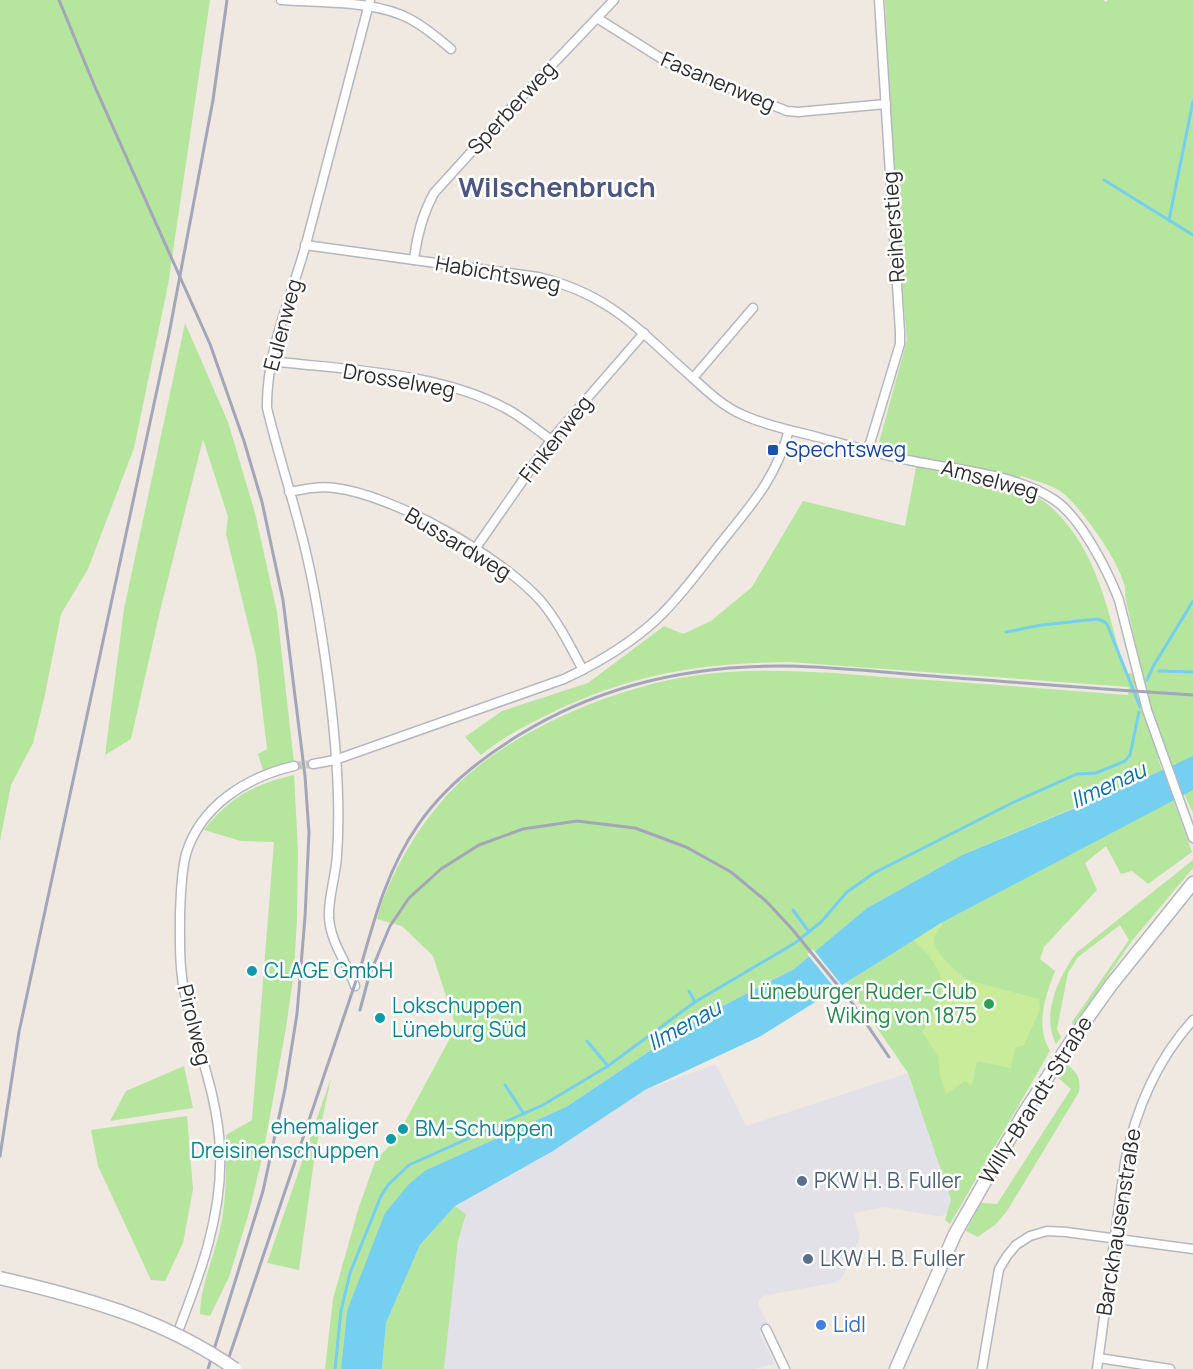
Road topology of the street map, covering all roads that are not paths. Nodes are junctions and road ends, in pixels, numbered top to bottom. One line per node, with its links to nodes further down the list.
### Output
1 (281, 0): 4 (street)
2 (614, 0): 5 (street, Sperberweg)
3 (879, 0): 7 (street, Reiherstieg)
4 (369, 3): 6 (street); 8 (street, Eulenweg)
5 (597, 18): 7 (street, Fasanenweg); 9 (street, Sperberweg)
6 (451, 49)
7 (886, 104): 16 (street, Reiherstieg)
8 (305, 245): 9 (street, Habichtsweg); 12 (street, Eulenweg)
9 (414, 260): 11 (street, Habichtsweg)
10 (753, 308): 13 (street)
11 (644, 333): 13 (street, Habichtsweg); 15 (street, Finkenweg)
12 (271, 361): 15 (street, Drosselweg); 17 (street, Eulenweg)
13 (693, 378): 14 (street, Habichtsweg)
14 (789, 430): 16 (street, Amselweg); 19 (street)
15 (551, 440): 18 (street, Finkenweg)
16 (868, 450): 23 (street, Amselweg)
17 (289, 492): 18 (street, Bussardweg); 20 (street, Eulenweg)
18 (475, 549): 19 (street, Bussardweg)
19 (583, 670): 20 (street)
20 (335, 760): 21 (street); 25 (street, Eulenweg)
21 (313, 764)
22 (294, 766): 31 (street, Pirolweg)
23 (1193, 838)
24 (1193, 883): 36 (main road, Willy-Brandt-Straße)
25 (355, 986)
26 (1193, 1020): 27 (street, Barckhausenstraße)
27 (1115, 1238): 28 (street); 32 (street, Barckhausenstraße); 37 (street)
28 (1193, 1249)
29 (0, 1278): 31 (main road, bridge)
30 (766, 1329): 35 (street)
31 (177, 1334): 34 (main road, bridge)
32 (1099, 1358): 33 (street); 38 (street, Barckhausenstraße)
33 (1158, 1368): 39 (street)
34 (235, 1369)
35 (785, 1369)
36 (896, 1369)
37 (982, 1369)
38 (1097, 1369)
39 (1170, 1369)

